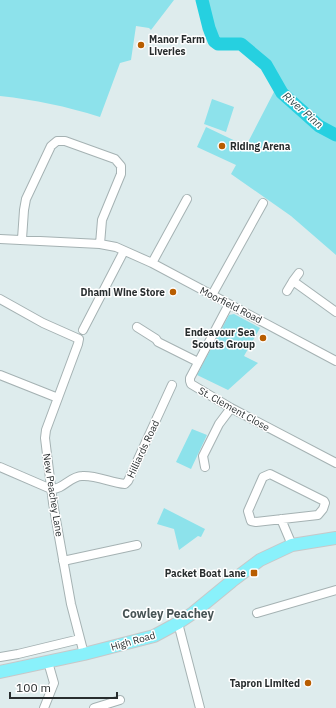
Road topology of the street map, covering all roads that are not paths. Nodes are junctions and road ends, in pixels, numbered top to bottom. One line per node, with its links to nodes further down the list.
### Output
1 (187, 199): 7 (street)
2 (263, 204): 11 (street)
3 (0, 239): 4 (street, Moorfield Road)
4 (22, 239): 5 (street, Moorfield Road); 5 (street)
5 (100, 244): 6 (street, Moorfield Road)
6 (124, 251): 7 (street, Moorfield Road); 16 (street)
7 (152, 263): 11 (street, Moorfield Road)
8 (299, 273): 9 (street)
9 (293, 281): 10 (street); 14 (street)
10 (287, 291)
11 (212, 295): 13 (street, Moorfield Road)
12 (0, 299): 21 (street, New Peachey Lane)
13 (229, 304): 17 (street, Moorfield Road); 18 (street, St. Clement Close)
14 (336, 312)
15 (137, 327): 18 (street)
16 (83, 330)
17 (336, 361)
18 (198, 362): 22 (street, St. Clement Close)
19 (0, 375): 21 (street)
20 (172, 385): 26 (street, Hilliards Road)
21 (58, 398): 26 (street, New Peachey Lane)
22 (231, 408): 23 (street, St. Clement Close); 25 (street)
23 (336, 463)
24 (0, 467): 26 (street)
25 (205, 467)
26 (51, 489): 31 (street, New Peachey Lane)
27 (281, 519): 27 (street); 30 (street)
28 (336, 538): 30 (main road, High Road)
29 (137, 545): 31 (street)
30 (292, 545): 34 (main road, High Road)
31 (64, 562): 35 (street, New Peachey Lane)
32 (336, 590): 33 (street)
33 (257, 613)
34 (178, 623): 36 (main road, High Road); 43 (street)
35 (80, 639): 36 (street, New Peachey Lane); 37 (street)
36 (84, 654): 38 (main road, High Road)
37 (0, 657)
38 (48, 662): 39 (main road, High Road); 41 (street)
39 (0, 672)
40 (120, 700): 42 (street)
41 (47, 707)
42 (94, 708)
43 (200, 708)

